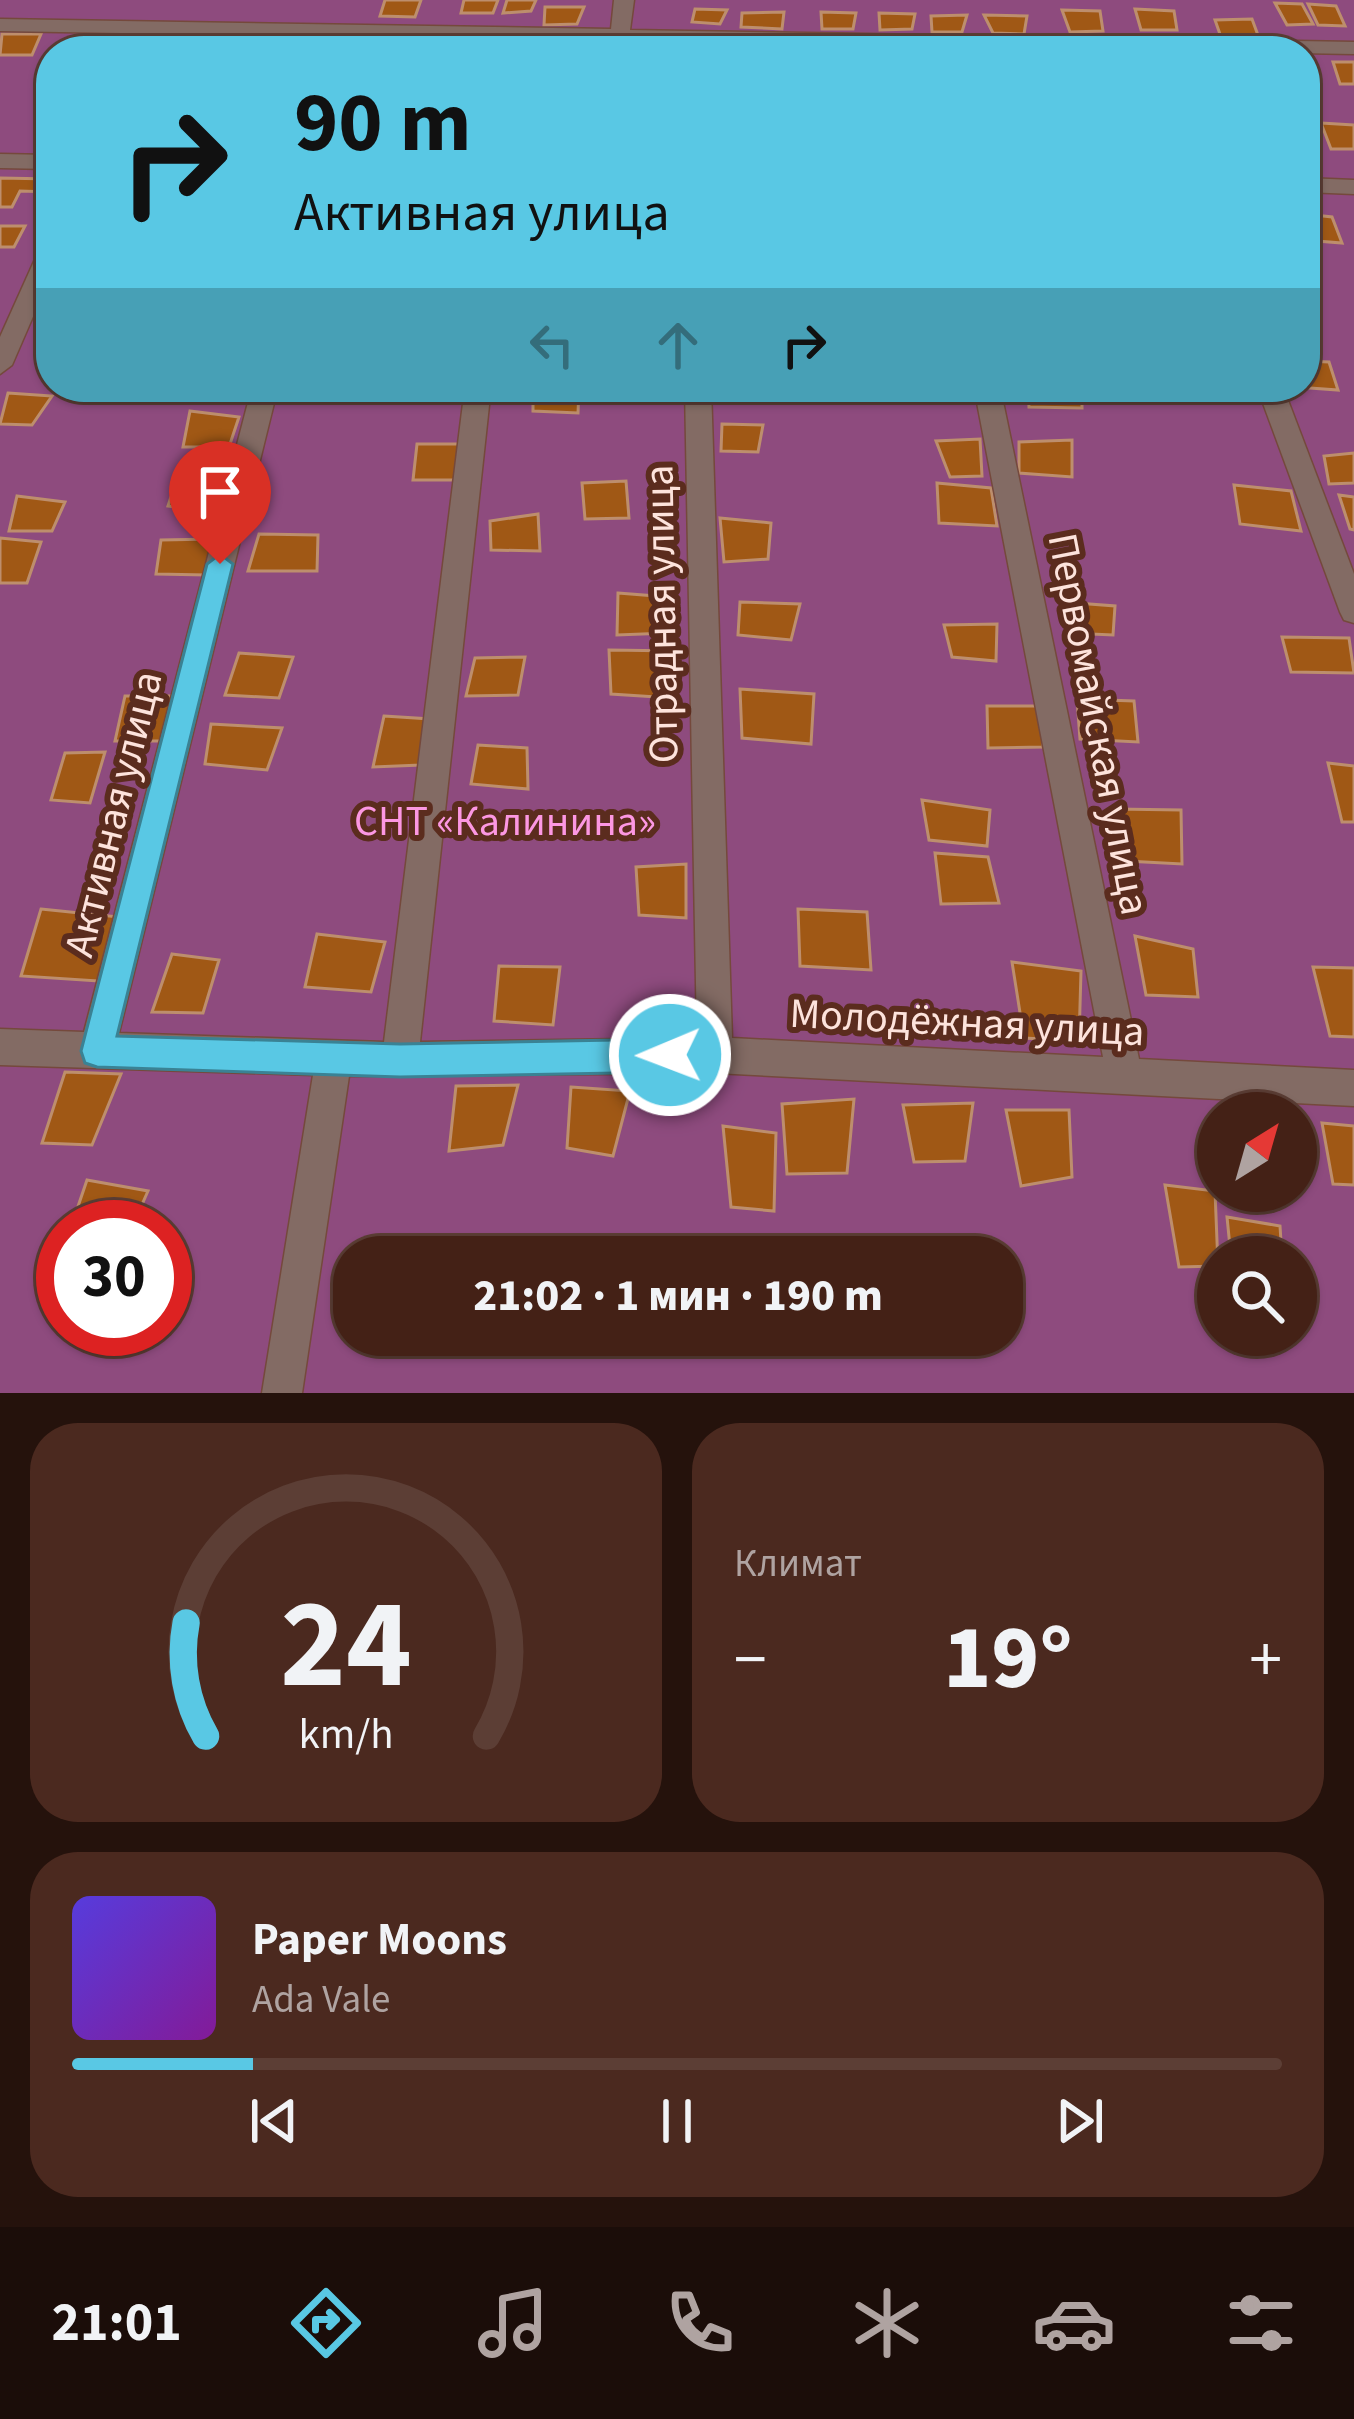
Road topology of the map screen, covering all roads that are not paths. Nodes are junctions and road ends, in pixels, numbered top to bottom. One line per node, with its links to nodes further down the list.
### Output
1 (624, 0): 4 (street)
2 (0, 25): 3 (street)
3 (379, 36)
4 (621, 36)
5 (1320, 48): 6 (street)
6 (1354, 48)
7 (0, 161): 8 (street)
8 (36, 162)
9 (1320, 186): 10 (street)
10 (1354, 187)
11 (36, 282): 12 (street)
12 (0, 365)
13 (261, 402): 20 (street, Активная улица)
14 (476, 402): 23 (street)
15 (698, 402): 21 (street, Отрадная улица)
16 (990, 402): 24 (street, Первомайская улица)
17 (1276, 402): 18 (street)
18 (1354, 612)
19 (0, 1048): 20 (street, Молодёжная улица)
20 (97, 1051): 22 (street, Молодёжная улица)
21 (715, 1054): 23 (street, Молодёжная улица); 24 (street, Молодёжная улица)
22 (334, 1057): 23 (street, Молодёжная улица); 26 (street)
23 (400, 1060)
24 (1126, 1077): 25 (street, Молодёжная улица)
25 (1354, 1088)
26 (282, 1393)

